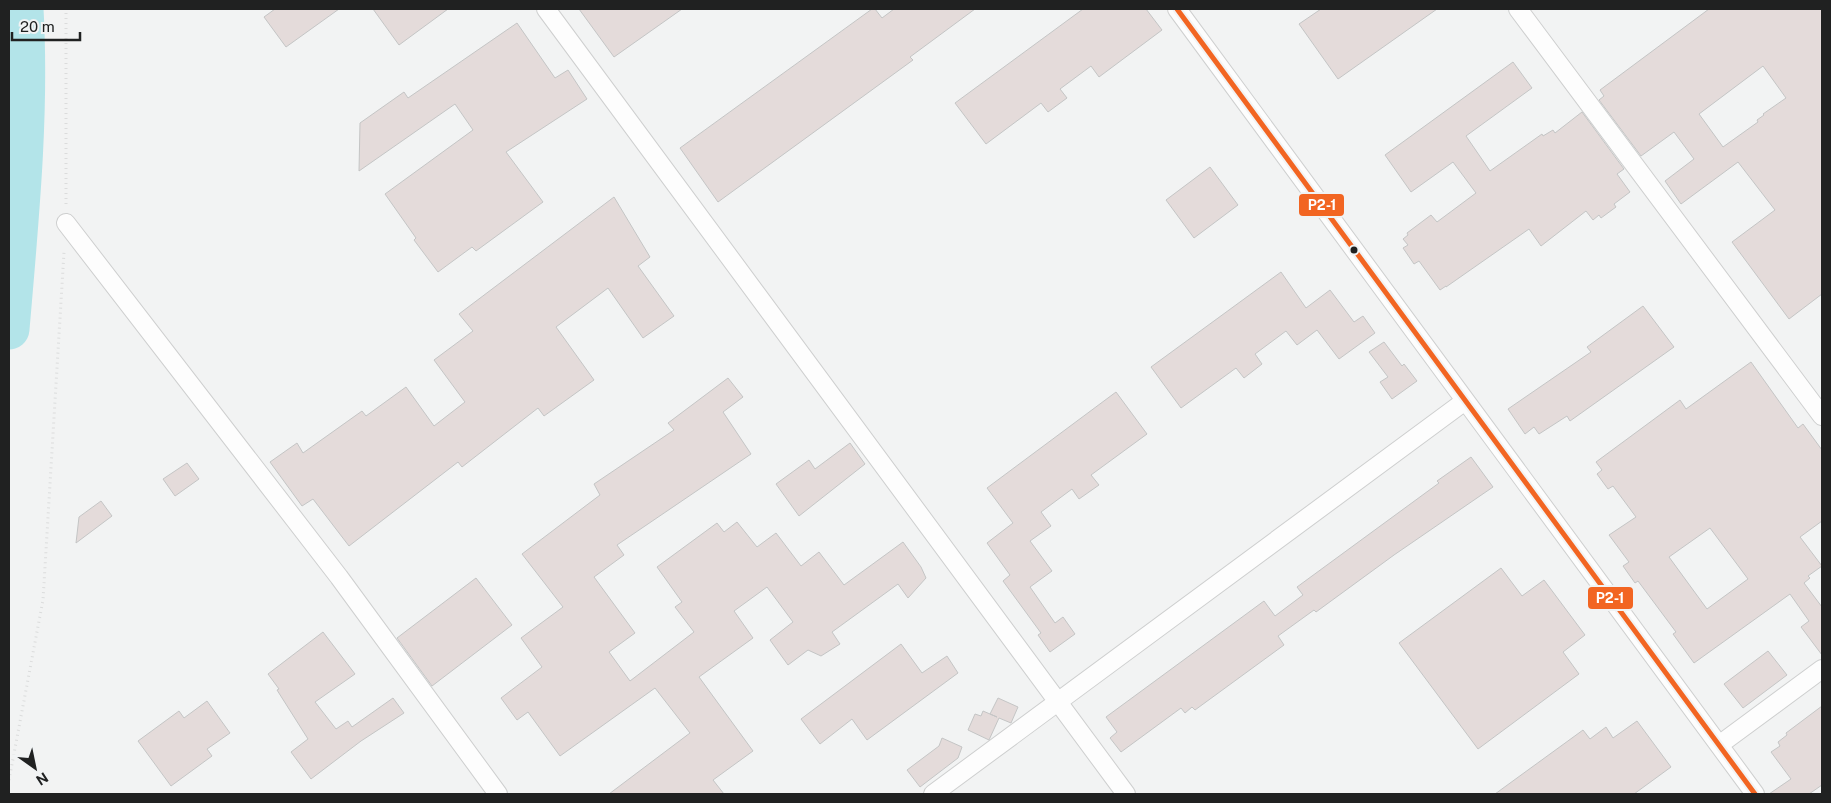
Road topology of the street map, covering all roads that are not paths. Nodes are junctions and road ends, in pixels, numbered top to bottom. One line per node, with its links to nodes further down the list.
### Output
1 (546, 9): 8 (street)
2 (1177, 9): 5 (street)
3 (1518, 9): 6 (street)
4 (66, 223): 10 (street)
5 (1465, 401): 8 (street); 9 (street)
6 (1822, 416)
7 (1822, 669): 9 (street)
8 (1058, 702): 11 (street); 12 (street)
9 (1718, 745): 13 (street)
10 (498, 794)
11 (933, 794)
12 (1126, 794)
13 (1755, 794)

